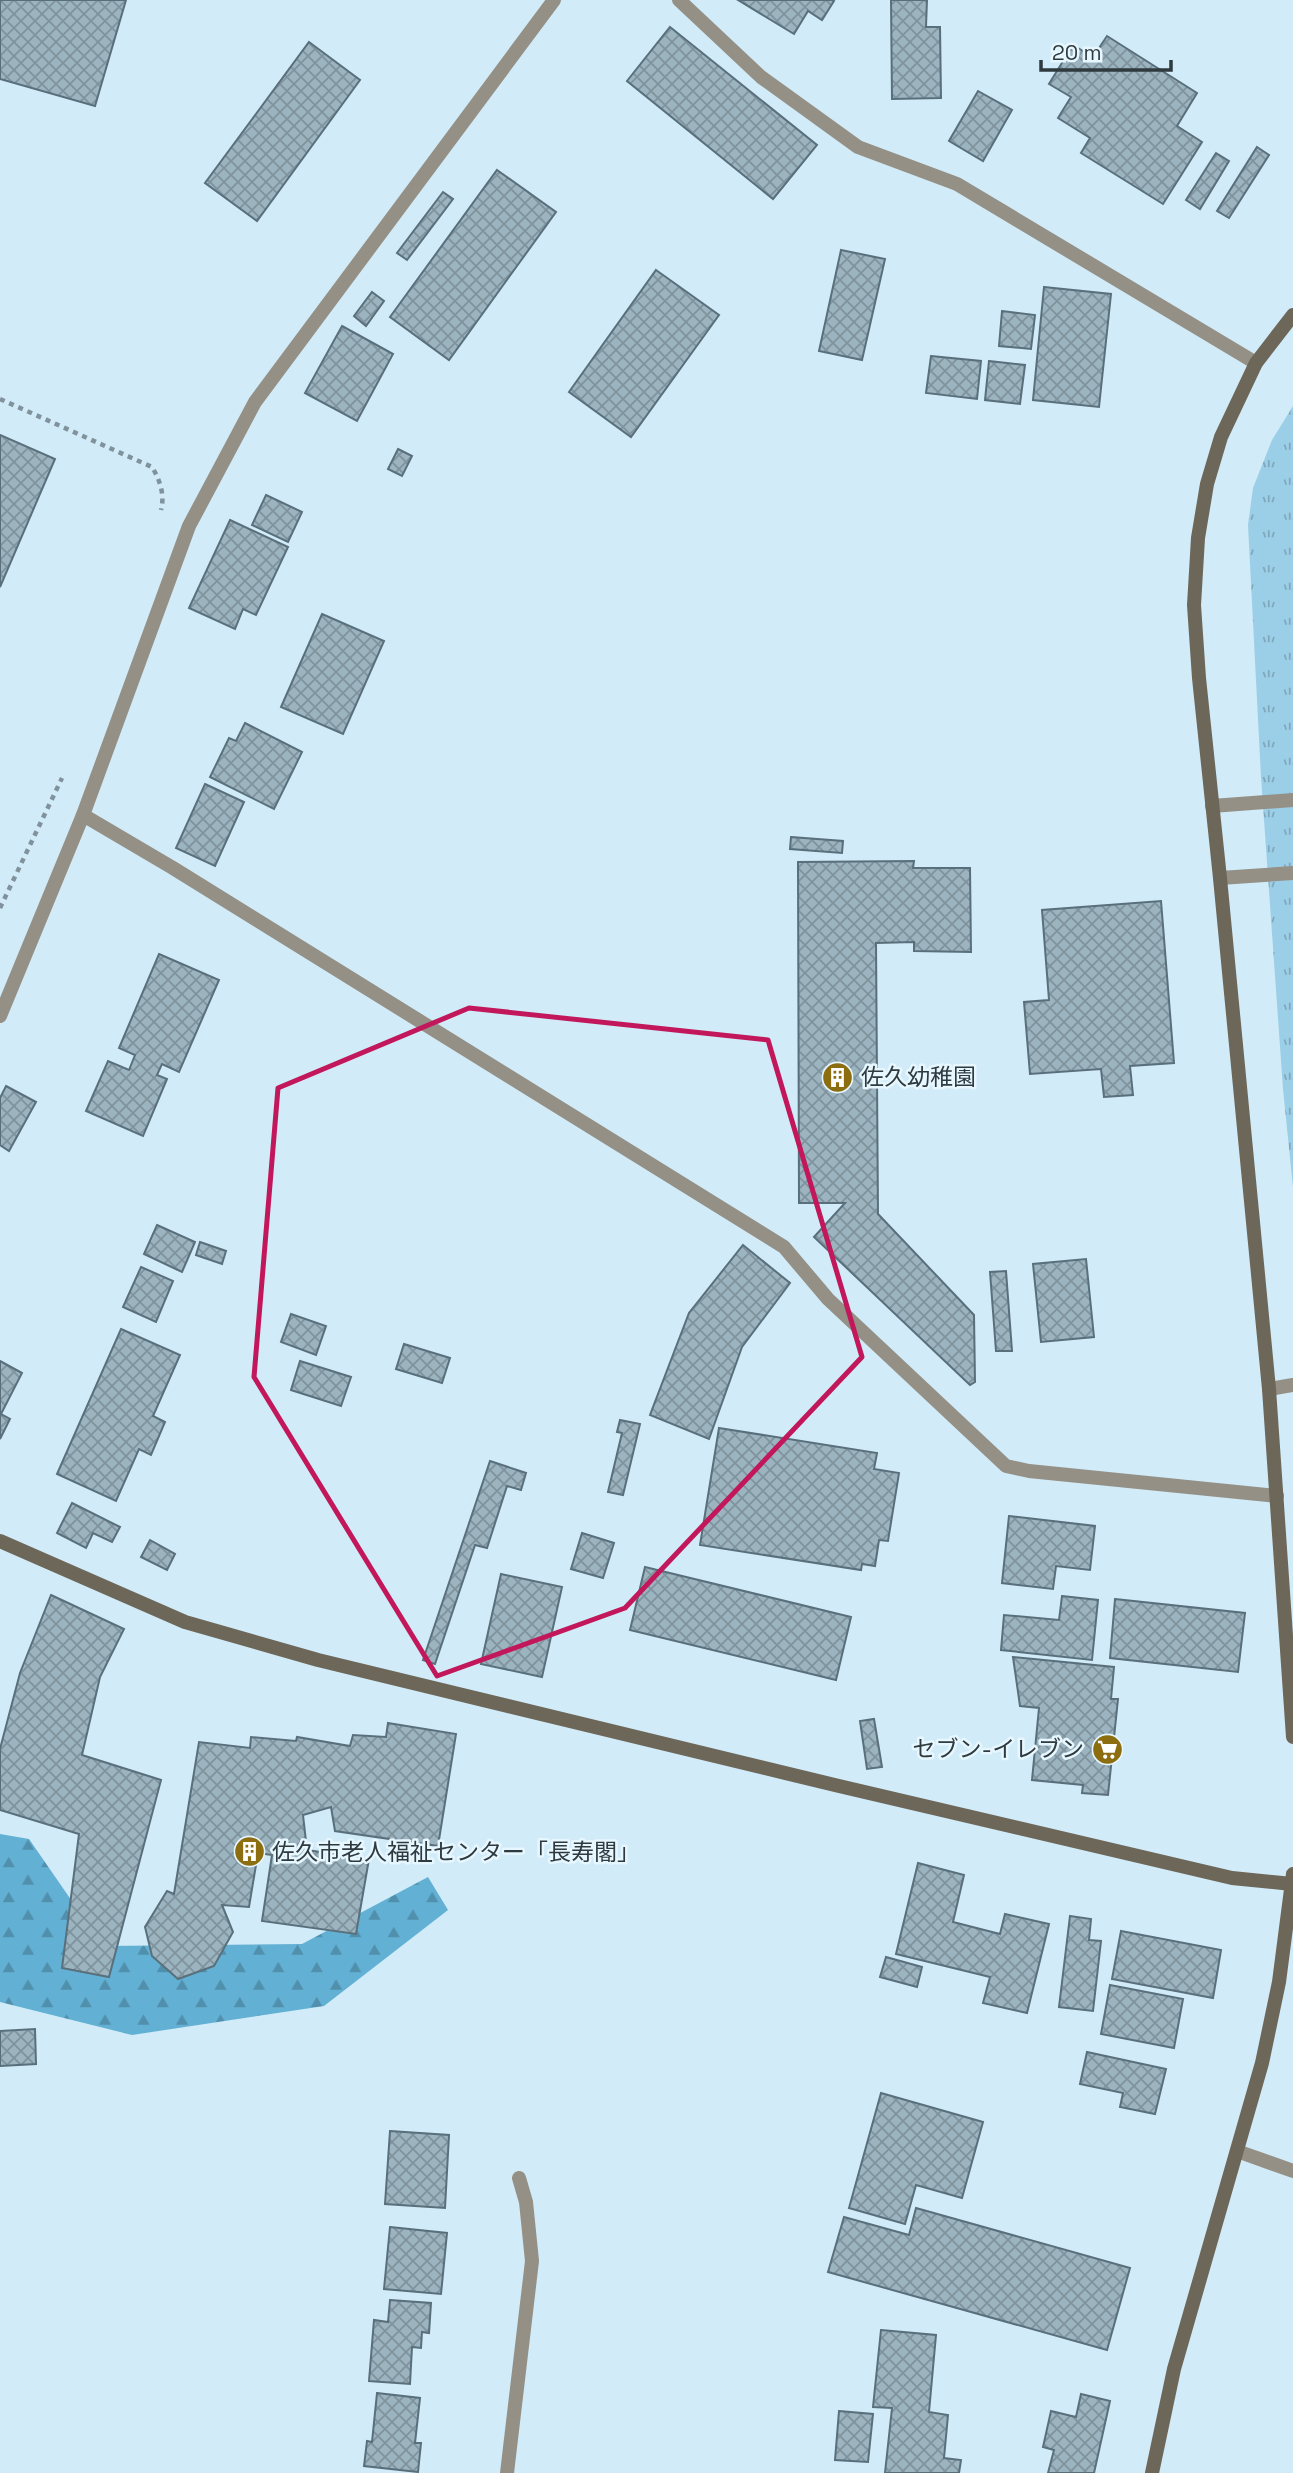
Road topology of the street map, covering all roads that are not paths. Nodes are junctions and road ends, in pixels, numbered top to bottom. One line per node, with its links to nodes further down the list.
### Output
1 (554, 0): 7 (street)
2 (679, 0): 4 (street)
3 (1293, 315): 4 (street)
4 (1256, 363): 6 (street)
5 (1293, 800): 6 (street)
6 (1212, 806): 9 (street)
7 (83, 815): 10 (street); 13 (street)
8 (1293, 873): 9 (street)
9 (1220, 878): 12 (street)
10 (0, 1016)
11 (1293, 1385): 12 (street)
12 (1269, 1389): 13 (street)
13 (1277, 1496): 15 (street)
14 (0, 1541): 16 (street)
15 (1293, 1737)
16 (1293, 1881): 17 (street)
17 (1237, 2151): 18 (street); 21 (street)
18 (1293, 2171)
19 (519, 2178): 20 (street)
20 (507, 2473)
21 (1152, 2473)

